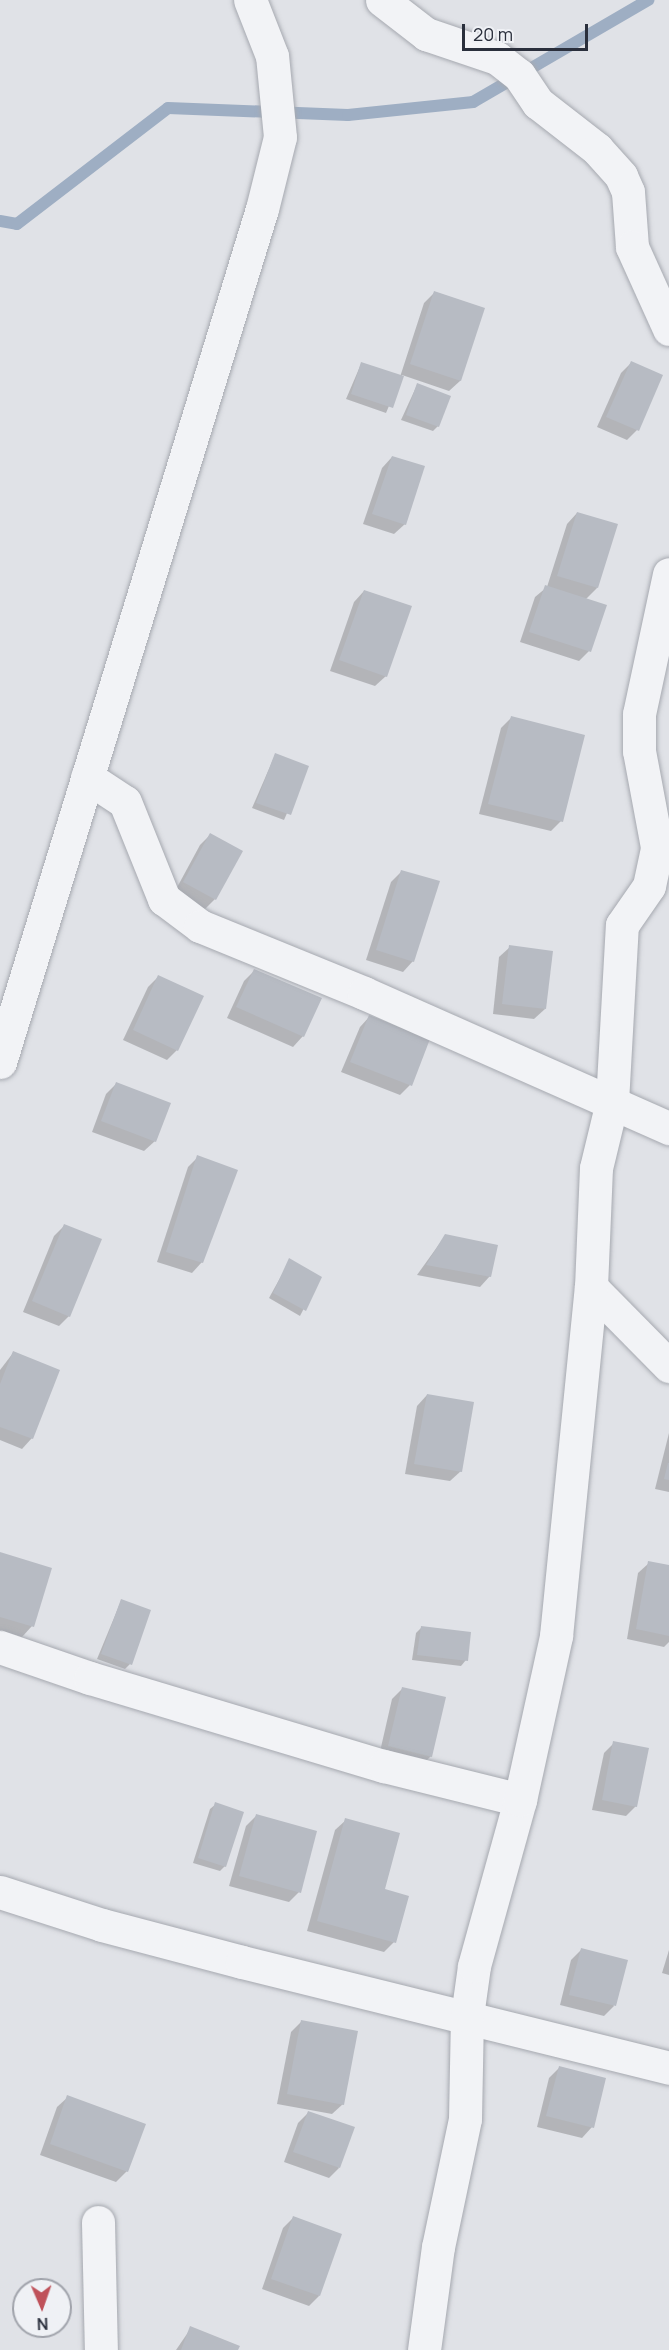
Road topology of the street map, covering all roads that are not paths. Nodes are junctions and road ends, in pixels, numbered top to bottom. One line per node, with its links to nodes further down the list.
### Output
1 (250, 0): 5 (street)
2 (382, 0): 3 (street)
3 (669, 329)
4 (669, 574): 7 (street)
5 (87, 777): 6 (street); 7 (street)
6 (0, 1062)
7 (612, 1102): 8 (street); 9 (street)
8 (669, 1128)
9 (591, 1287): 10 (street); 12 (street)
10 (669, 1366)
11 (0, 1647): 12 (street)
12 (520, 1800): 14 (street)
13 (0, 1892): 14 (street)
14 (467, 2016): 15 (street); 18 (street)
15 (669, 2068)
16 (98, 2222): 17 (street)
17 (101, 2350)
18 (424, 2350)

